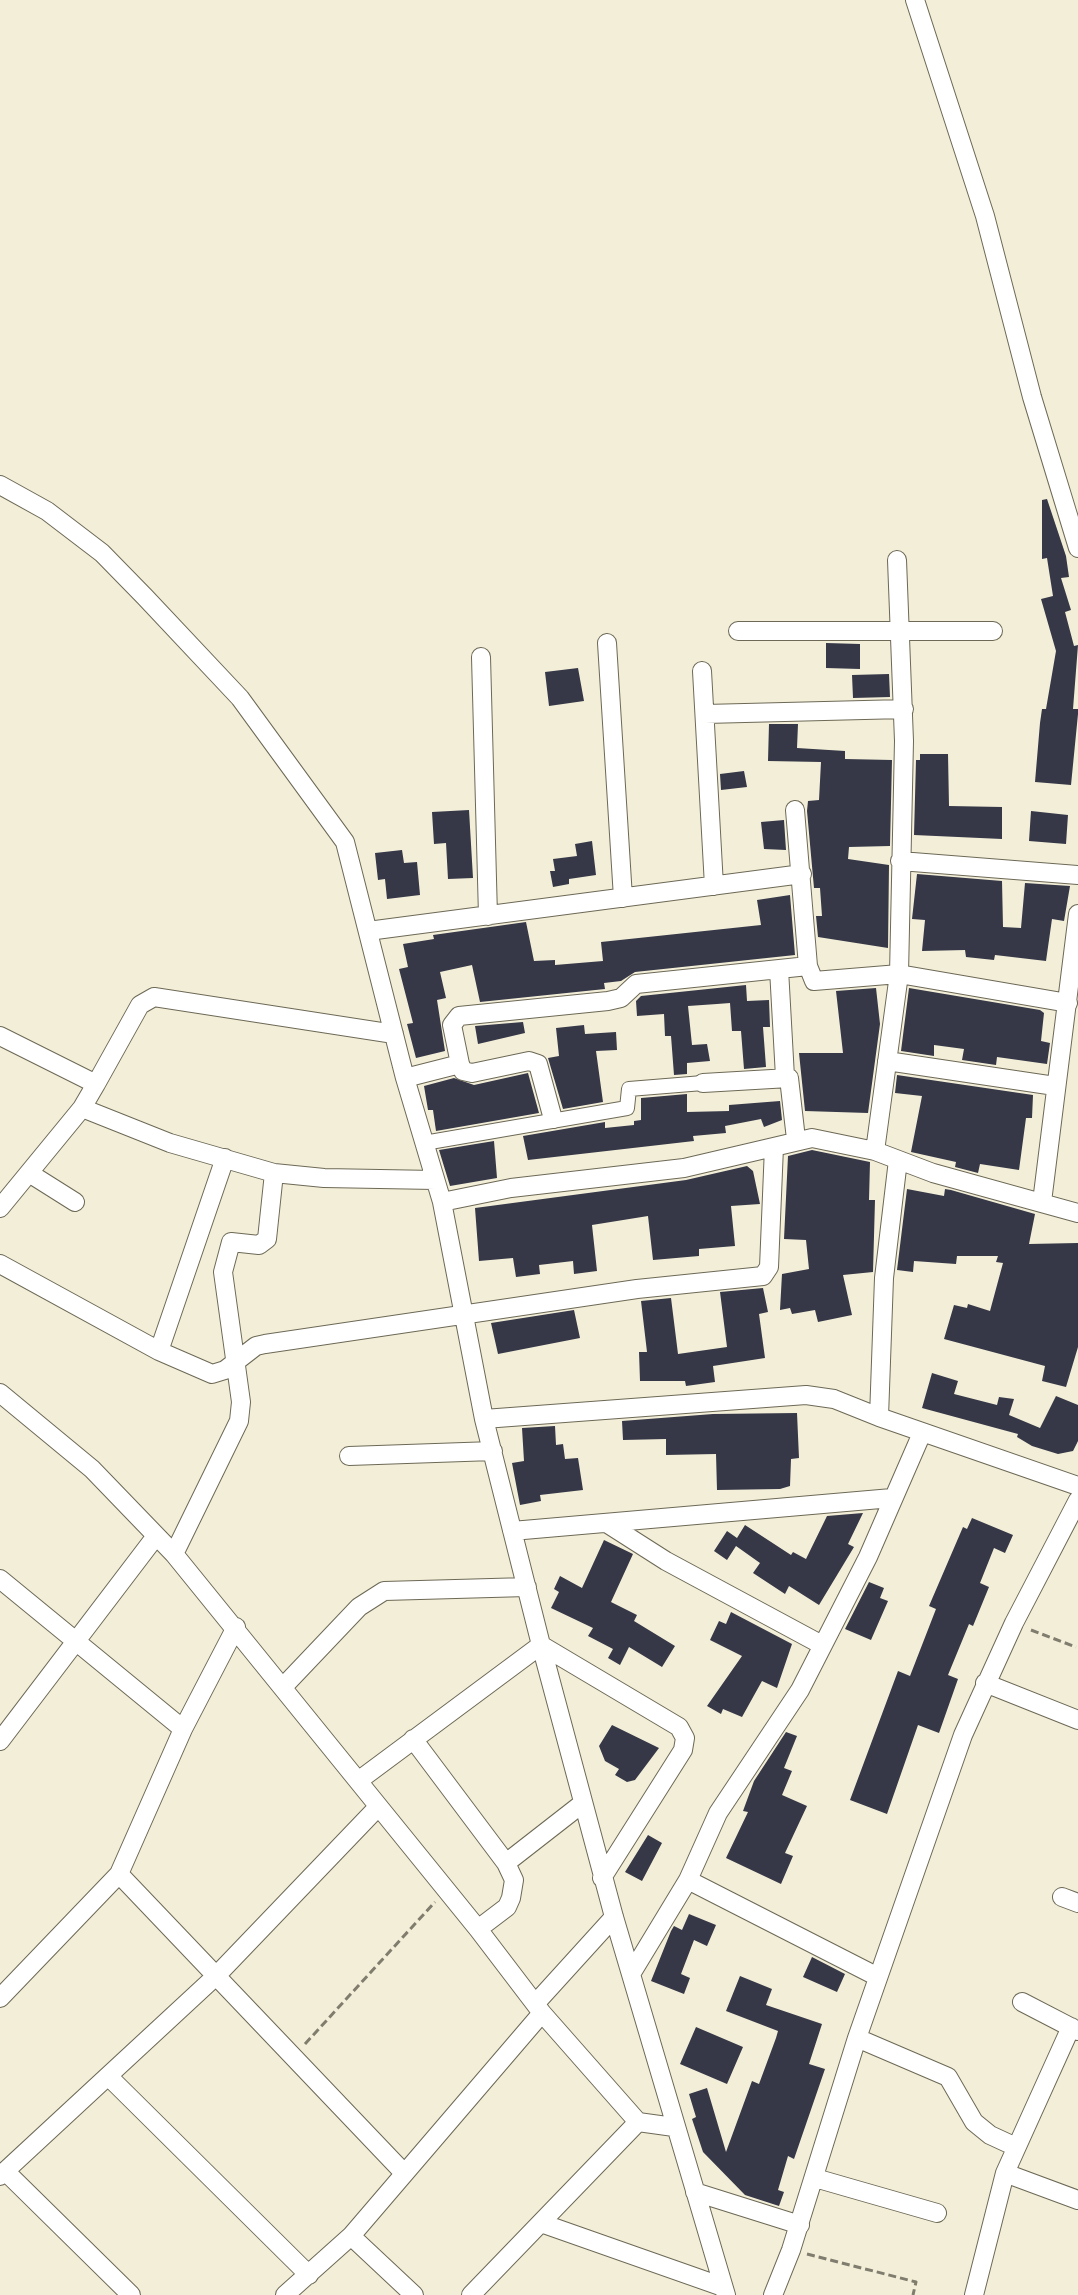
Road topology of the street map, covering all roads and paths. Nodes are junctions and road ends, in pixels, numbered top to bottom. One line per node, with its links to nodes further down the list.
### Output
1 (915, 0): 3 (street)
2 (0, 485): 21 (street)
3 (1078, 548)
4 (897, 560): 7 (street)
5 (738, 631): 7 (street)
6 (993, 631): 7 (street)
7 (902, 633): 11 (street)
8 (607, 643): 18 (street)
9 (481, 657): 20 (street)
10 (702, 671): 12 (street)
11 (904, 709): 12 (street); 14 (street)
12 (705, 714): 17 (street)
13 (795, 810): 15 (street)
14 (900, 861): 16 (street); 24 (street)
15 (802, 874): 17 (street); 22 (street)
16 (1078, 875)
17 (714, 886): 18 (street)
18 (623, 898): 20 (street)
19 (1078, 914): 25 (street)
20 (488, 916): 21 (street)
21 (368, 931): 26 (street)
22 (808, 966): 23 (street); 24 (street)
23 (779, 969): 29 (street); 30 (street)
24 (899, 974): 25 (street); 28 (street)
25 (1068, 1003): 34 (street)
26 (394, 1034): 31 (street); 33 (street)
27 (0, 1036): 33 (street)
28 (887, 1061): 34 (street); 40 (street)
29 (460, 1064): 31 (street); 36 (street)
30 (785, 1077): 32 (street); 37 (street)
31 (405, 1078): 38 (street)
32 (703, 1083): 36 (street)
33 (96, 1084): 35 (street)
34 (1055, 1086): 48 (street)
35 (82, 1108): 41 (street); 43 (street)
36 (553, 1119): 38 (street)
37 (796, 1139): 39 (street); 40 (street)
38 (424, 1143): 45 (street)
39 (774, 1147): 47 (street); 52 (street)
40 (875, 1151): 42 (street)
41 (225, 1158): 44 (street); 53 (street)
42 (898, 1160): 48 (street); 56 (street)
43 (29, 1173): 46 (street); 49 (street)
44 (274, 1173): 45 (street); 54 (street)
45 (435, 1180): 47 (street)
46 (75, 1202)
47 (442, 1202): 52 (street)
48 (1042, 1202): 50 (street)
49 (0, 1208)
50 (1078, 1213)
51 (0, 1264): 53 (street)
52 (462, 1316): 54 (street); 57 (street)
53 (159, 1351): 54 (street)
54 (233, 1364): 67 (street)
55 (0, 1393): 66 (street)
56 (879, 1417): 57 (street); 58 (street)
57 (484, 1419): 59 (street)
58 (922, 1433): 61 (street); 62 (street)
59 (493, 1451): 60 (street); 65 (street)
60 (349, 1456)
61 (1078, 1486)
62 (892, 1498): 64 (street); 74 (street)
63 (1078, 1500): 70 (street)
64 (608, 1524): 65 (street); 74 (street)
65 (512, 1531): 69 (street)
66 (156, 1536): 67 (street); 72 (street)
67 (174, 1554): 71 (street)
68 (0, 1579): 72 (street)
69 (527, 1587): 73 (street); 77 (street)
70 (1014, 1623): 75 (path); 76 (street)
71 (236, 1627): 77 (street); 79 (street)
72 (72, 1641): 79 (street); 81 (street)
73 (541, 1645): 80 (street); 83 (street); 87 (street)
74 (822, 1645): 88 (street)
75 (1076, 1647)
76 (985, 1683): 78 (street); 94 (street)
77 (283, 1687): 82 (street)
78 (1078, 1720)
79 (183, 1729): 86 (street)
80 (413, 1739): 82 (street); 85 (street)
81 (0, 1741)
82 (358, 1781): 84 (street)
83 (583, 1803): 85 (street); 87 (street)
84 (378, 1807): 89 (street); 93 (street)
85 (506, 1863): 91 (street)
86 (119, 1874): 93 (street); 95 (street)
87 (602, 1878): 90 (street)
88 (688, 1880): 92 (street); 94 (street)
89 (445, 1890): 91 (street); 100 (path)
90 (614, 1917): 92 (street); 97 (street)
91 (478, 1929): 97 (street)
92 (631, 1974): 103 (street)
93 (217, 1975): 100 (street); 101 (street)
94 (878, 1977): 99 (street)
95 (0, 1998)
96 (1022, 2002): 98 (street)
97 (538, 2009): 102 (street); 105 (street)
98 (1074, 2029): 104 (street)
99 (857, 2038): 104 (street); 108 (street)
100 (294, 2055): 105 (street)
101 (108, 2076): 107 (street); 116 (street)
102 (638, 2122): 103 (street); 112 (street)
103 (674, 2127): 109 (street)
104 (1016, 2147): 106 (street)
105 (404, 2173): 114 (street)
106 (1005, 2173): 110 (street); 124 (street)
107 (2, 2174): 118 (street)
108 (815, 2178): 111 (street); 113 (street)
109 (695, 2192): 113 (street); 117 (street)
110 (1078, 2200)
111 (937, 2213)
112 (541, 2223): 117 (street); 121 (street)
113 (800, 2225): 115 (street)
114 (351, 2236): 116 (street); 120 (street)
115 (791, 2250): 122 (street); 123 (path)
116 (309, 2275): 119 (street)
117 (724, 2291)
118 (131, 2295)
119 (285, 2295)
120 (414, 2295)
121 (471, 2295)
122 (773, 2295)
123 (913, 2295)
124 (974, 2295)

